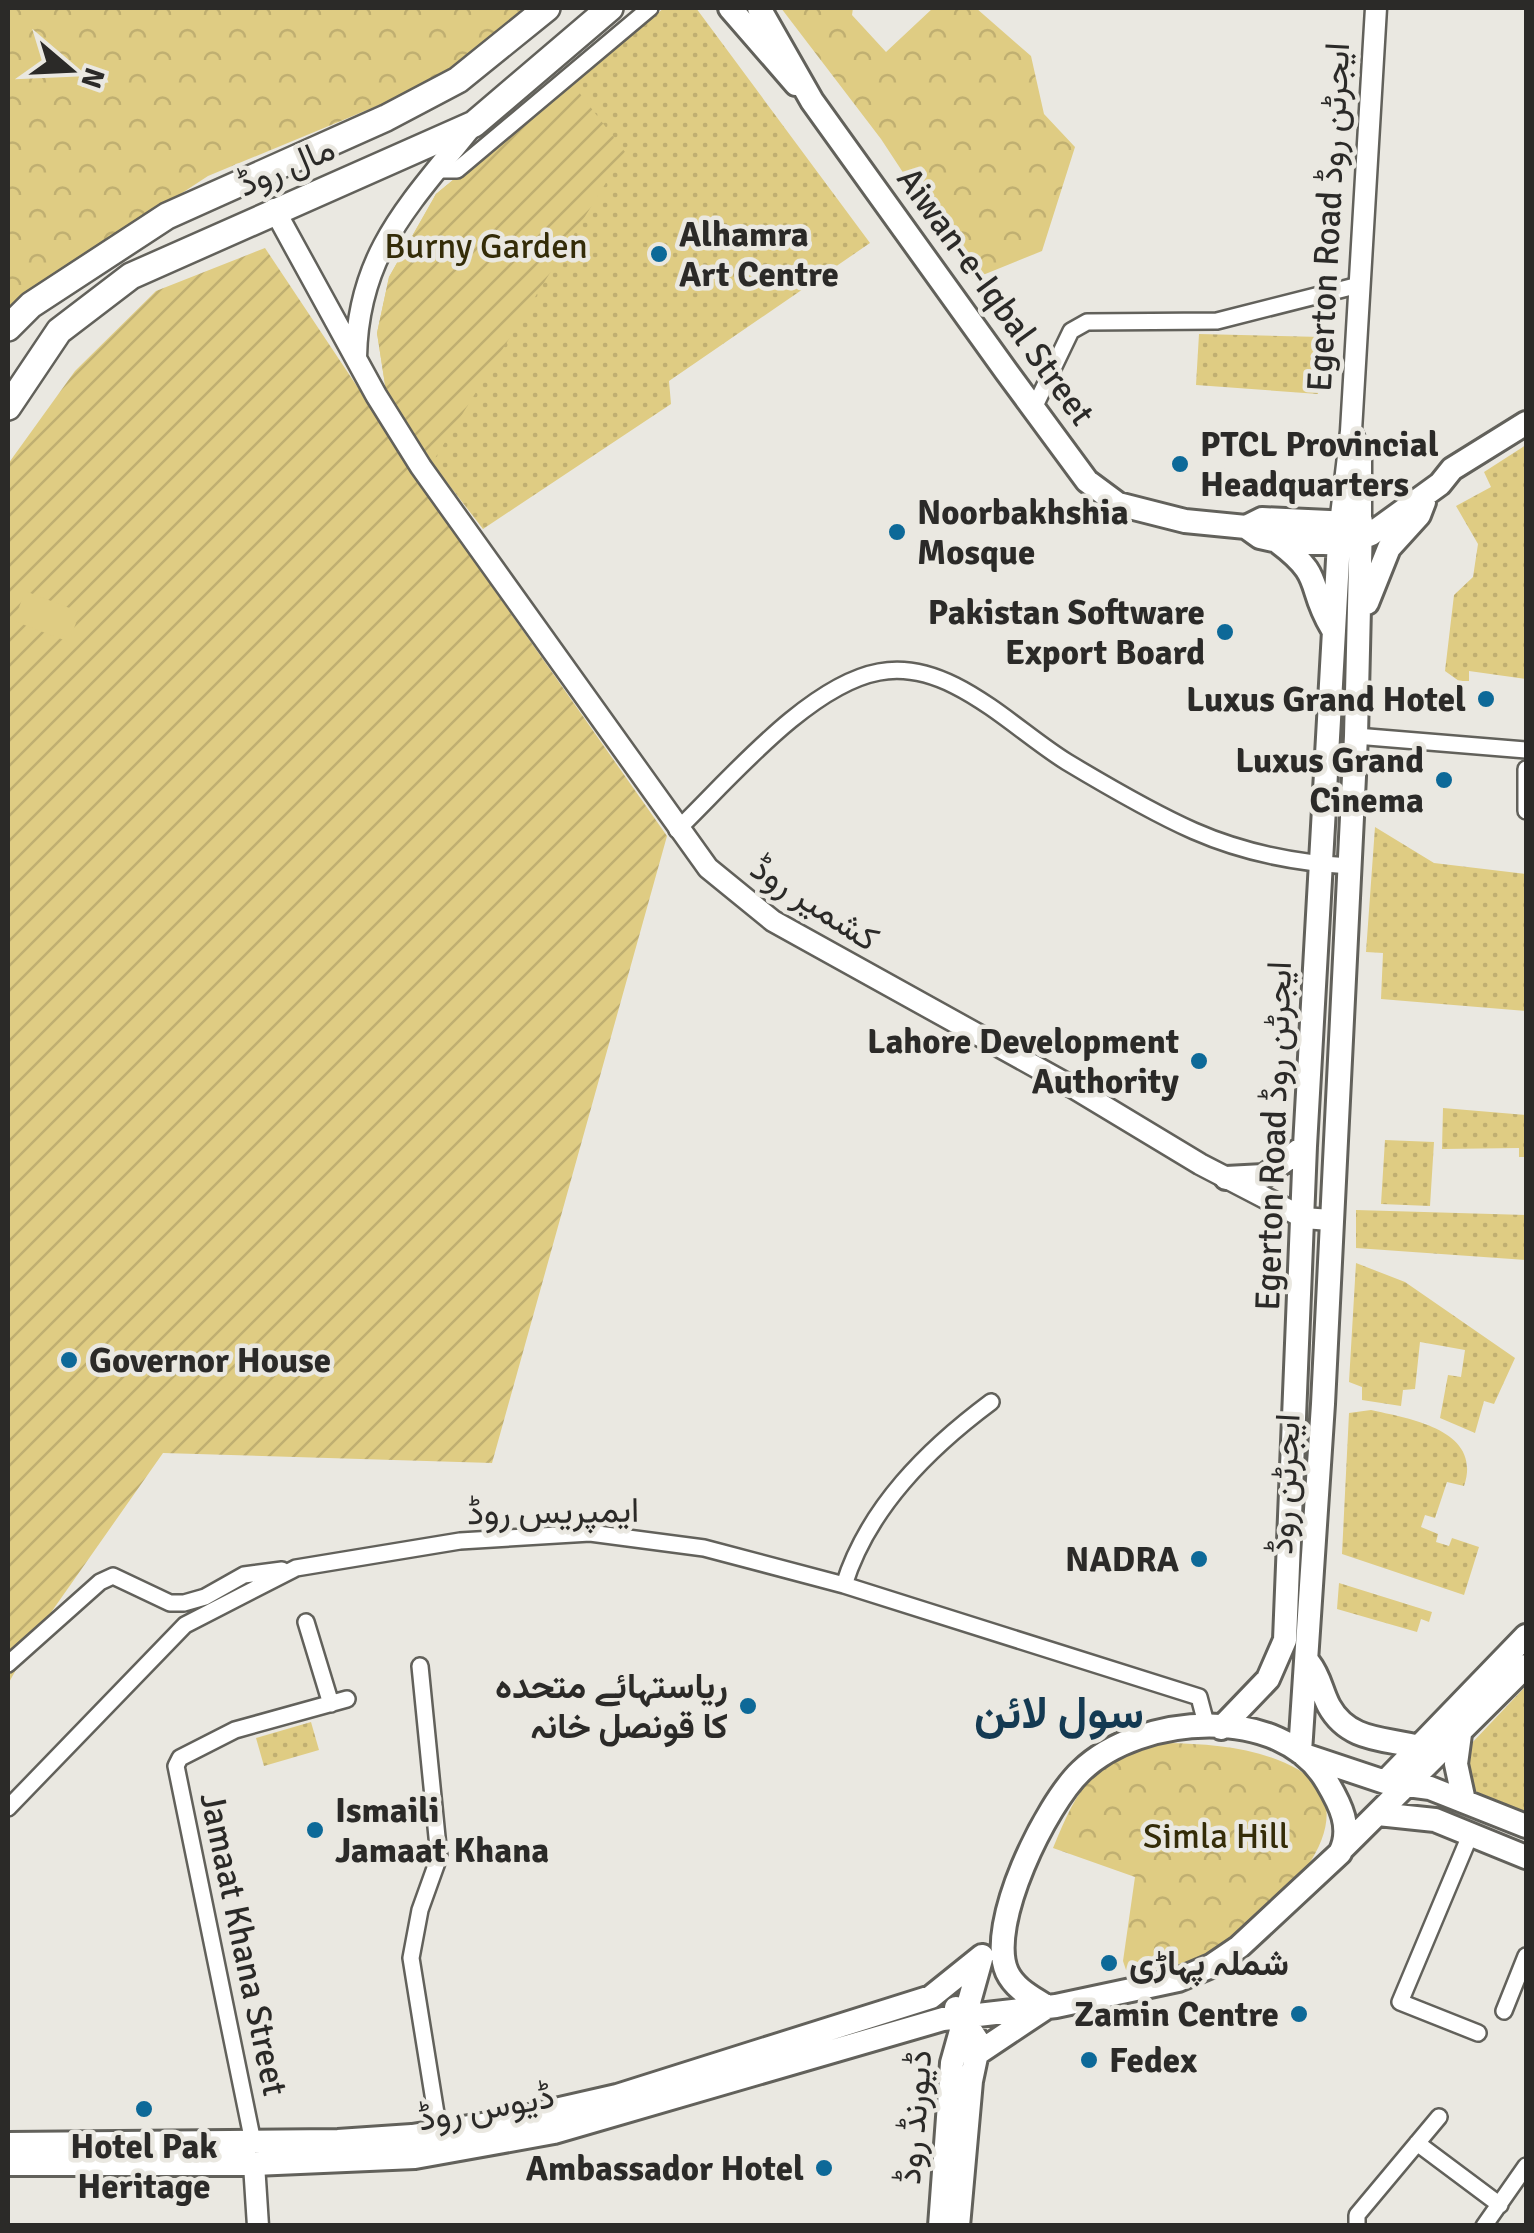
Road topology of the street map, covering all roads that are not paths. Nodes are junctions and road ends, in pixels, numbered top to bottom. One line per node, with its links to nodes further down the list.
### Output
1 (547, 8): 12 (main road, مال روڈ)
2 (610, 8): 8 (main road, مال روڈ)
3 (650, 8): 9 (street)
4 (730, 8): 7 (main road)
5 (758, 8): 7 (main road, Aiwan-e-Iqbal Street)
6 (1376, 8): 11 (street, Egerton Road ایجرٹن روڈ)
7 (812, 101): 15 (main road, Aiwan-e-Iqbal Street)
8 (474, 124): 9 (street); 10 (main road, مال روڈ)
9 (437, 170): 13 (street)
10 (274, 209): 13 (street, کشمیر روڈ); 14 (main road, مال روڈ)
11 (1359, 285): 15 (street); 20 (street, Egerton Road ایجرٹن روڈ)
12 (8, 328)
13 (356, 359): 28 (street, کشمیر روڈ)
14 (8, 407)
15 (1034, 408): 19 (main road, Aiwan-e-Iqbal Street)
16 (1526, 423): 17 (main road)
17 (1452, 469): 18 (main road); 20 (main road)
18 (1426, 494): 20 (main road); 22 (main road)
19 (1246, 527): 20 (main road, Aiwan-e-Iqbal Street); 21 (main road, Aiwan-e-Iqbal Street)
20 (1350, 532): 21 (main road, Aiwan-e-Iqbal Street); 22 (main road, Egerton Road ایجرٹن روڈ); 23 (main road, Egerton Road ایجرٹن روڈ)
21 (1278, 541): 23 (main road)
22 (1360, 624): 24 (main road, Egerton Road ایجرٹن روڈ)
23 (1332, 628): 29 (main road, Egerton Road ایجرٹن روڈ)
24 (1356, 736): 25 (street); 30 (main road, Egerton Road ایجرٹن روڈ)
25 (1526, 750)
26 (1526, 769): 27 (street)
27 (1526, 811)
28 (677, 830): 29 (street); 32 (street, کشمیر روڈ)
29 (1320, 864): 30 (street); 31 (main road, Egerton Road ایجرٹن روڈ)
30 (1350, 866): 34 (main road, Egerton Road ایجرٹن روڈ)
31 (1305, 1146): 32 (main road); 33 (main road, Egerton Road ایجرٹن روڈ)
32 (1226, 1178): 33 (street, کشمیر روڈ)
33 (1304, 1218): 34 (street, کشمیر روڈ); 44 (main road, Egerton Road ایجرٹن روڈ)
34 (1330, 1220): 40 (main road, ایجرٹن روڈ)
35 (990, 1402): 37 (street)
36 (296, 1568): 37 (street, ایمپریس روڈ); 41 (street); 49 (street, ایمپریس روڈ)
37 (844, 1585): 44 (street, ایمپریس روڈ)
38 (306, 1622): 68 (street, Jamaat Khana Street)
39 (1526, 1636): 47 (main road)
40 (1309, 1663): 46 (main road, ایجرٹن روڈ); 47 (main road)
41 (8, 1664)
42 (420, 1666): 65 (street)
43 (1526, 1666): 45 (main road)
44 (1214, 1728): 46 (main road); 55 (main road)
45 (1460, 1734): 47 (main road); 48 (main road)
46 (1304, 1754): 47 (main road); 53 (main road)
47 (1411, 1773): 48 (main road); 50 (main road)
48 (1464, 1801): 51 (main road)
49 (8, 1808)
50 (1378, 1814): 52 (main road); 53 (main road)
51 (1526, 1826)
52 (1471, 1833): 54 (main road); 62 (street)
53 (1343, 1848): 59 (main road)
54 (1526, 1856)
55 (1004, 1912): 56 (main road, ڈیورنڈ روڈ); 59 (main road)
56 (982, 1956): 58 (main road, ڈیوس روڈ); 61 (main road, ڈیورنڈ روڈ)
57 (1526, 1956): 60 (street)
58 (930, 1998): 61 (main road); 65 (main road, ڈیوس روڈ)
59 (1046, 2007): 61 (main road, ڈیوس روڈ); 63 (main road, ڈیورنڈ روڈ)
60 (1504, 2011)
61 (962, 2016): 63 (main road, ڈیورنڈ روڈ); 68 (main road, ڈیوس روڈ); 73 (main road, ڈیورنڈ روڈ)
62 (1478, 2033)
63 (978, 2053): 74 (main road, ڈیورنڈ روڈ)
64 (1439, 2117): 66 (street)
65 (439, 2132): 68 (main road, ڈیوس روڈ)
66 (1418, 2143): 71 (street); 75 (street)
67 (8, 2144): 68 (main road, ڈیوس روڈ)
68 (254, 2153): 69 (main road, ڈیوس روڈ); 72 (street)
69 (8, 2164)
70 (1526, 2166): 71 (street)
71 (1500, 2205): 76 (street)
72 (258, 2226)
73 (940, 2226)
74 (958, 2226)
75 (1357, 2226)
76 (1484, 2226)

